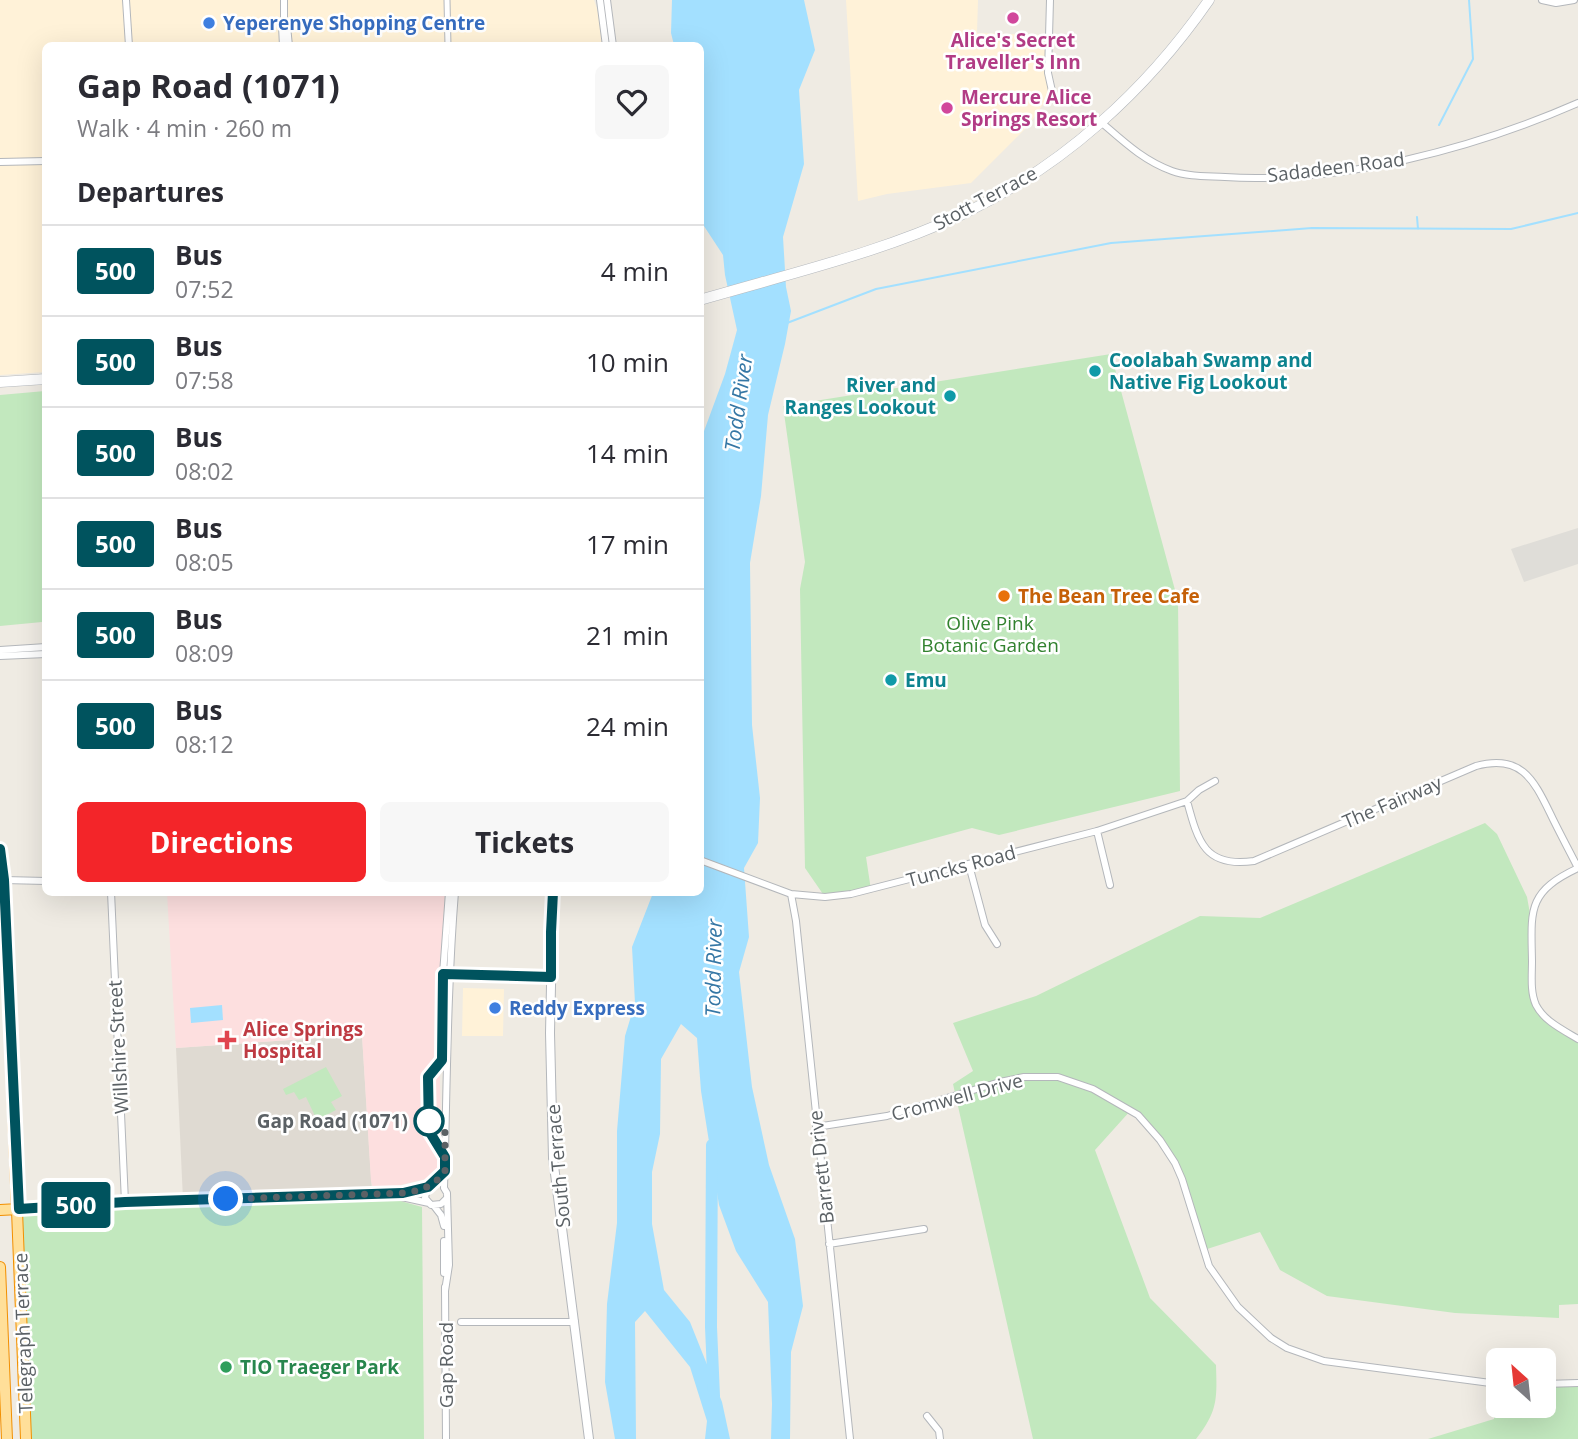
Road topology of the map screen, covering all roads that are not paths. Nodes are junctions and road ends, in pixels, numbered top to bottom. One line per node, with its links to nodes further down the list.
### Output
1 (127, 0): 11 (street)
2 (284, 0): 10 (street)
3 (447, 0): 14 (street)
4 (600, 0): 15 (street)
5 (607, 0): 16 (street)
6 (1050, 0): 17 (street)
7 (1209, 0): 19 (main road, Stott Terrace)
8 (1542, 0): 9 (street)
9 (1574, 0)
10 (284, 23): 12 (street); 13 (street)
11 (129, 42)
12 (283, 42)
13 (289, 42)
14 (448, 42)
15 (605, 42)
16 (612, 42)
17 (1052, 91)
18 (1578, 103): 19 (street, Sadadeen Road)
19 (1102, 123): 22 (main road, Stott Terrace)
20 (42, 161): 21 (street)
21 (0, 162)
22 (704, 299)
23 (42, 372): 24 (main road)
24 (0, 375)
25 (42, 379): 26 (main road)
26 (0, 382)
27 (42, 647): 28 (street)
28 (0, 650)
29 (42, 654): 30 (street)
30 (0, 656)
31 (1215, 781): 32 (street, Tuncks Road)
32 (1188, 802): 33 (street, Tuncks Road); 37 (street, The Fairway)
33 (1097, 831): 36 (street, Tuncks Road); 40 (street)
34 (0, 849): 38 (highway, Telegraph Terrace)
35 (704, 861): 41 (street, Tuncks Road)
36 (969, 865): 41 (street, Tuncks Road); 47 (street)
37 (1578, 868): 50 (street)
38 (4, 880): 39 (street); 52 (highway, Telegraph Terrace)
39 (42, 881)
40 (1110, 885)
41 (791, 894): 53 (street, Barrett Drive)
42 (111, 896): 59 (street, Willshire Street)
43 (449, 896): 46 (street, Gap Road)
44 (454, 896): 46 (street, Gap Road)
45 (553, 896): 49 (street, South Terrace)
46 (449, 928): 48 (street, Gap Road)
47 (997, 944)
48 (446, 974): 49 (street); 54 (street, Gap Road)
49 (551, 977): 70 (street, South Terrace)
50 (1578, 1039)
51 (0, 1064): 52 (highway)
52 (12, 1066): 61 (highway, Telegraph Terrace)
53 (816, 1127): 66 (street, Barrett Drive); 71 (street, Cromwell Drive)
54 (445, 1171): 55 (street); 56 (street, Gap Road)
55 (430, 1185): 56 (street); 57 (street); 60 (street)
56 (444, 1188): 58 (street, Gap Road)
57 (385, 1193): 59 (street); 60 (street)
58 (445, 1200): 60 (street); 62 (street, Gap Road)
59 (125, 1202): 61 (street)
60 (431, 1204): 64 (street)
61 (19, 1209): 63 (highway); 76 (highway, Telegraph Terrace)
62 (446, 1209): 64 (street, Gap Road); 68 (street, Gap Road)
63 (0, 1210)
64 (444, 1226): 68 (street, Gap Road)
65 (924, 1229): 66 (street)
66 (829, 1244): 79 (street, Barrett Drive)
67 (0, 1268): 75 (highway, Telegraph Terrace)
68 (445, 1291): 77 (street, Gap Road)
69 (461, 1322): 70 (street)
70 (575, 1322): 78 (street, South Terrace)
71 (1486, 1382)
72 (1578, 1383): 73 (street)
73 (1556, 1384)
74 (928, 1416): 80 (street)
75 (7, 1439)
76 (26, 1439)
77 (446, 1439)
78 (589, 1439)
79 (850, 1439)
80 (940, 1439)

